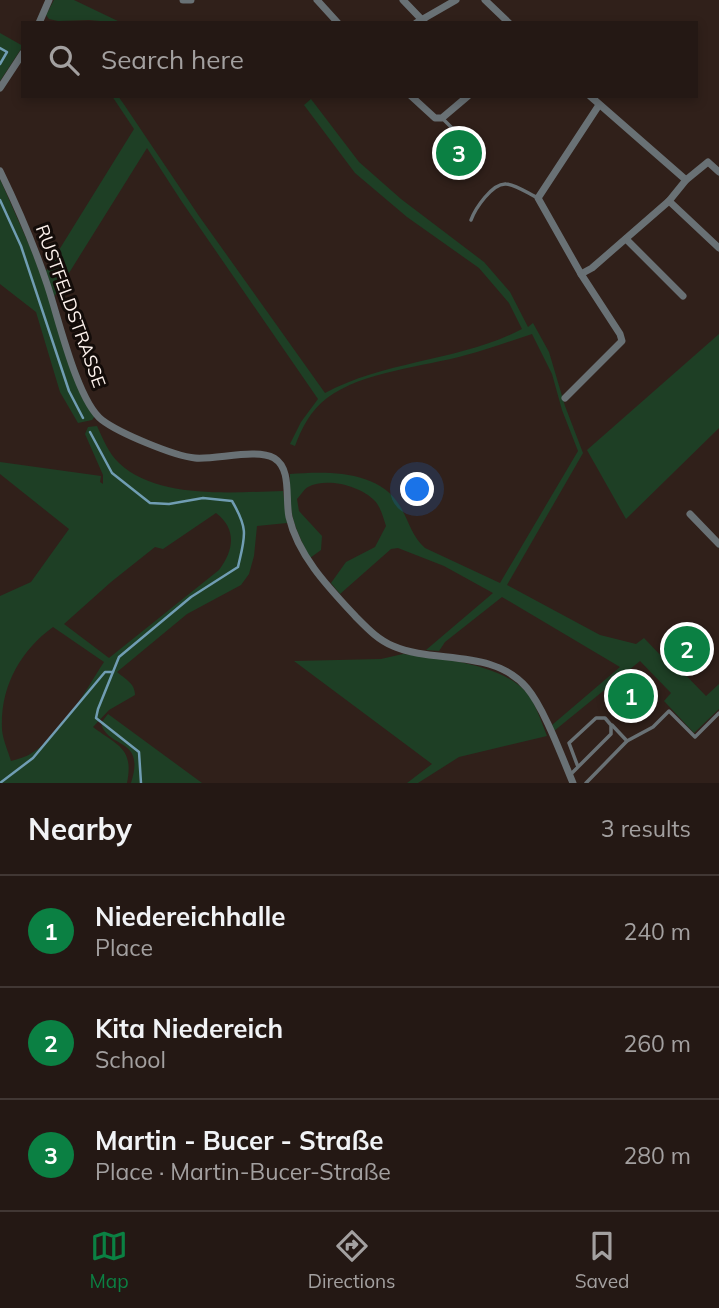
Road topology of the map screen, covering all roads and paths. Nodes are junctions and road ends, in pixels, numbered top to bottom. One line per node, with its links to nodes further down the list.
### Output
1 (49, 0): 8 (street)
2 (183, 0): 3 (street)
3 (191, 0)
4 (317, 0): 9 (street)
5 (403, 0): 10 (street)
6 (456, 0): 11 (street)
7 (485, 0): 12 (street)
8 (40, 21)
9 (336, 21)
10 (420, 21)
11 (423, 21)
12 (507, 21)
13 (21, 56): 14 (street)
14 (0, 88)
15 (413, 98): 19 (street)
16 (466, 98): 19 (street)
17 (592, 98): 18 (street)
18 (599, 105): 23 (street); 24 (street)
19 (442, 118): 20 (lane)
20 (457, 133)
21 (0, 171): 38 (street, RUSTFELDSTRASSE)
22 (719, 172): 23 (street)
23 (687, 180): 25 (street)
24 (538, 198): 26 (lane); 29 (street)
25 (669, 201): 27 (street); 28 (street)
26 (471, 220)
27 (626, 239): 29 (street); 30 (street)
28 (719, 248)
29 (581, 274): 31 (street)
30 (683, 296)
31 (565, 398)
32 (690, 514): 33 (street)
33 (719, 544)
34 (719, 713): 36 (lane)
35 (611, 725): 36 (lane); 37 (lane); 37 (lane)
36 (627, 741): 39 (lane)
37 (578, 768): 38 (lane)
38 (571, 779)
39 (586, 783)

